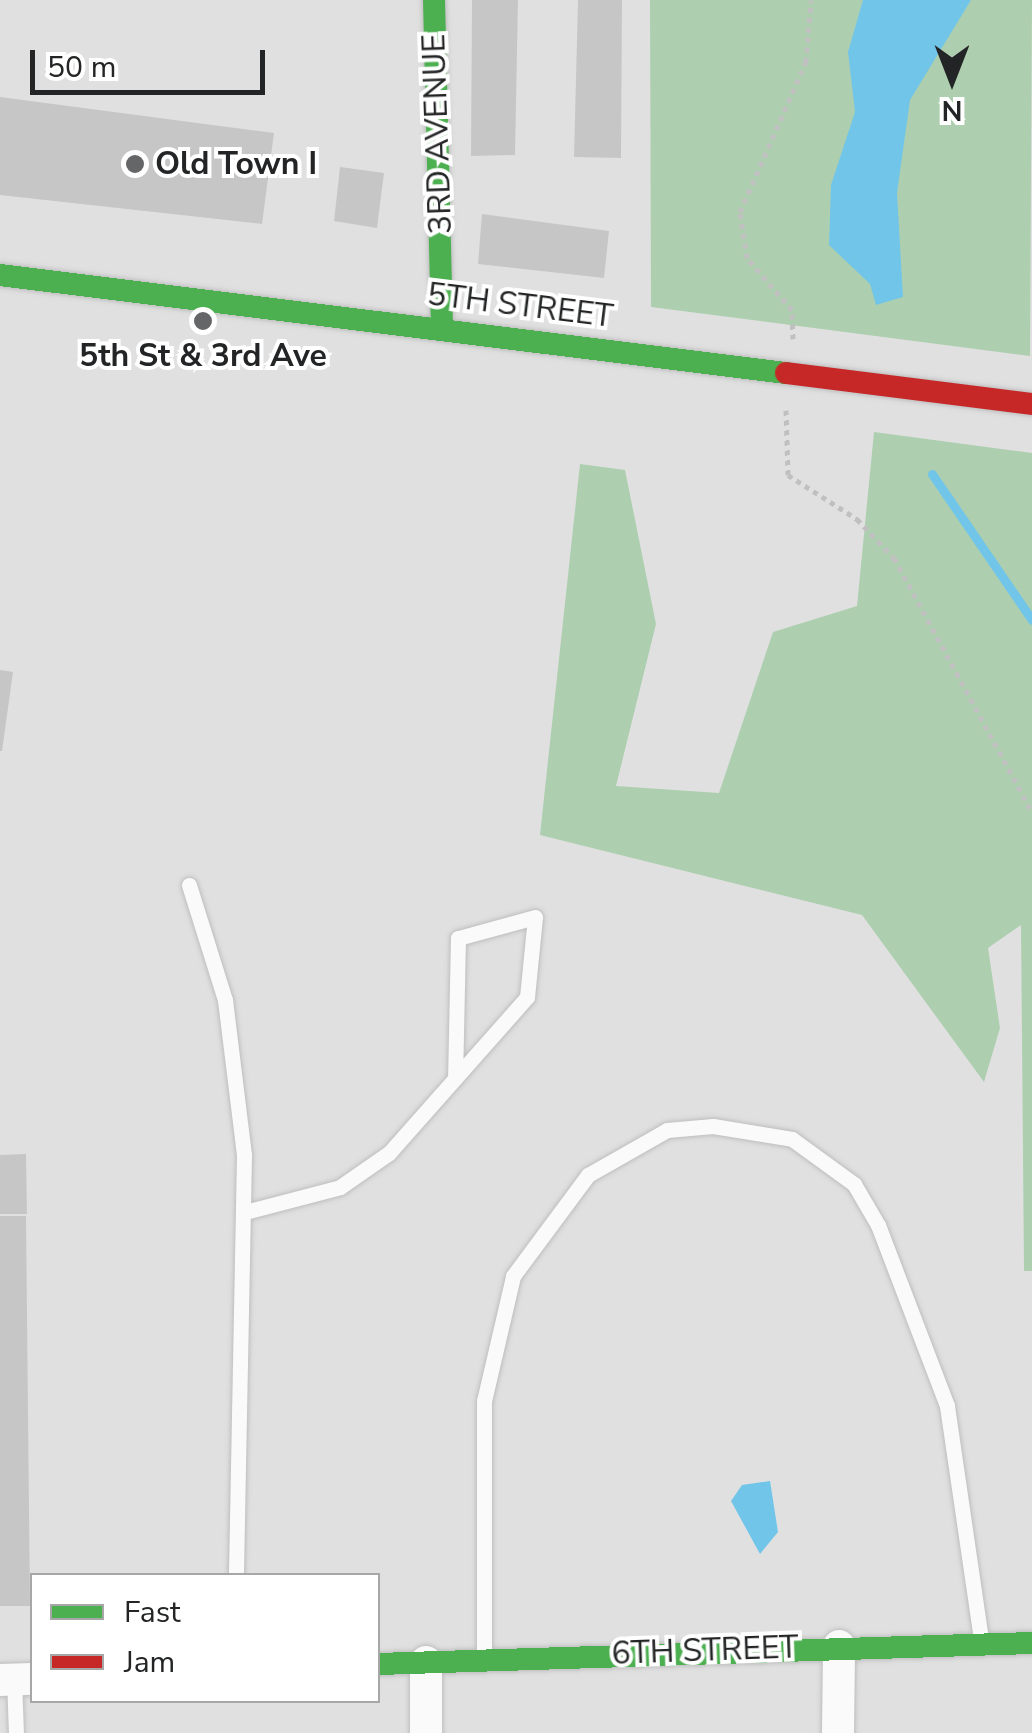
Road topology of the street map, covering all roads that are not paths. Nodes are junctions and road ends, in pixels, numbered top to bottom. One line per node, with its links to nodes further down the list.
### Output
1 (434, 0): 3 (street, 3RD AVENUE)
2 (0, 274): 3 (street, 5TH STREET)
3 (442, 329): 4 (street, 5TH STREET)
4 (1032, 404)
5 (189, 886): 7 (lane)
6 (455, 1078): 6 (lane); 7 (lane)
7 (245, 1212): 8 (lane)
8 (236, 1573)
9 (982, 1642): 10 (street, 6TH STREET); 11 (street, 6TH STREET); 12 (lane)
10 (1032, 1643)
11 (839, 1646): 12 (street, 6TH STREET); 18 (street)
12 (484, 1660): 13 (street, 6TH STREET)
13 (426, 1662): 14 (street, 6TH STREET); 17 (street)
14 (380, 1664)
15 (16, 1679): 16 (lane)
16 (16, 1733)
17 (426, 1733)
18 (838, 1733)

